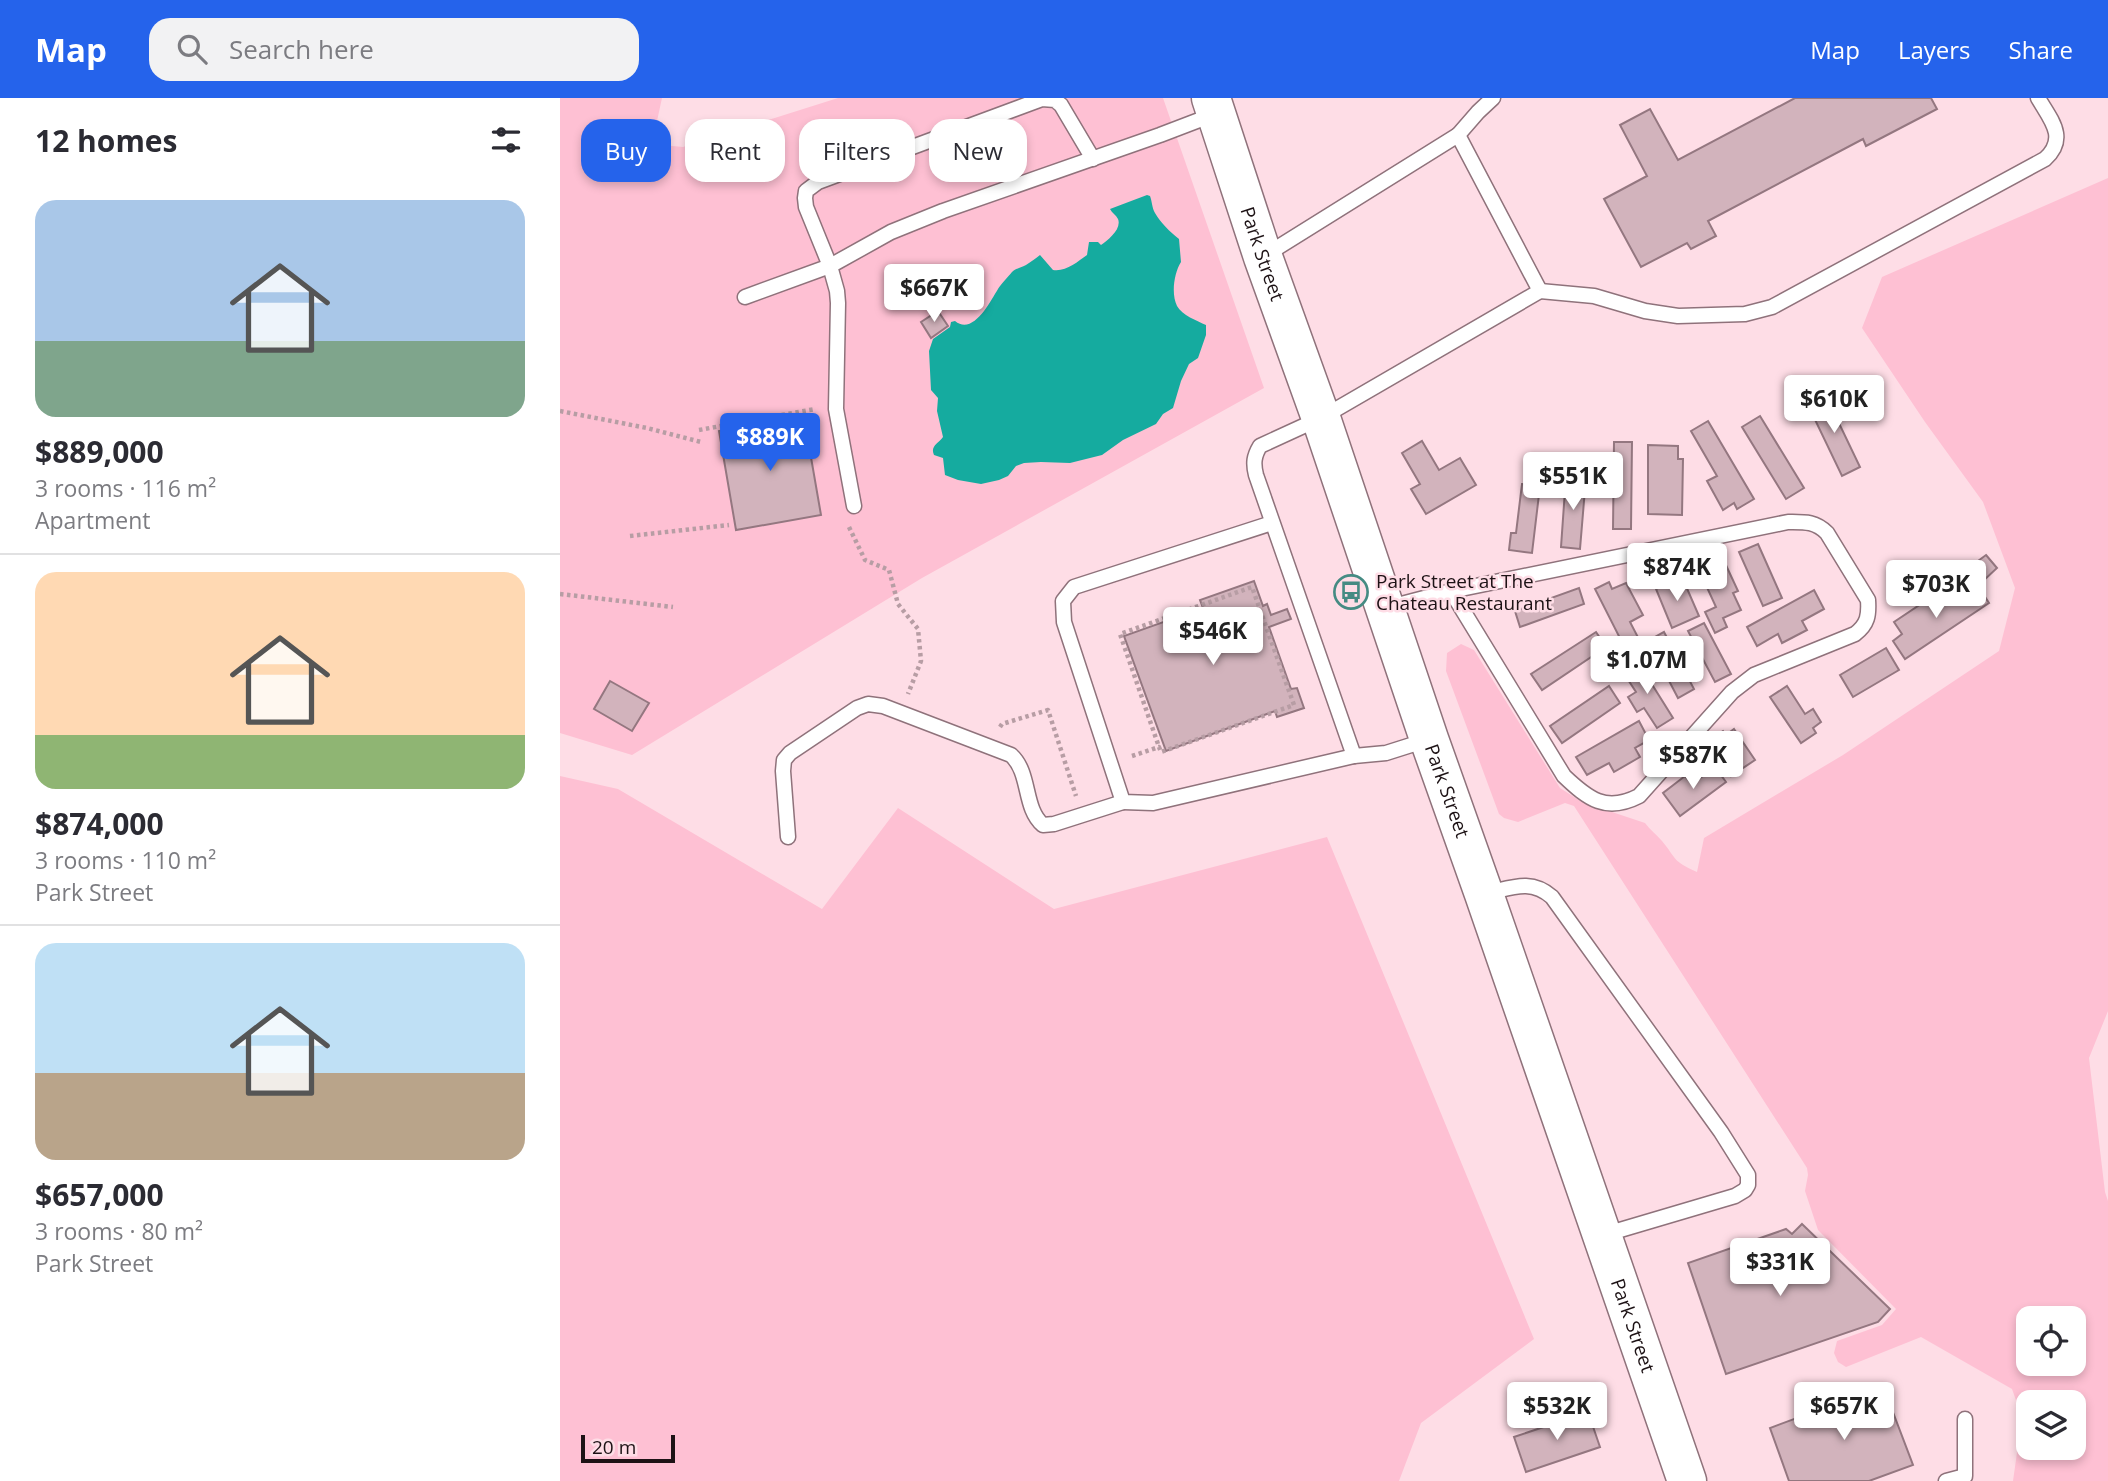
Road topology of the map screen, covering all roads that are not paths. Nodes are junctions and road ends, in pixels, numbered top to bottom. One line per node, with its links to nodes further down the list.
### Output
1 (1493, 98): 4 (lane)
2 (2038, 98): 8 (lane)
3 (1214, 106): 5 (lane); 6 (main road, Park Street)
4 (1458, 135): 6 (lane); 8 (lane)
5 (1093, 159): 7 (lane); 7 (lane)
6 (1263, 257): 10 (main road, Park Street)
7 (830, 266): 9 (lane); 11 (lane)
8 (1540, 291): 10 (lane)
9 (746, 297)
10 (1321, 418): 12 (lane); 14 (main road, Park Street)
11 (854, 506)
12 (1272, 523): 16 (lane); 17 (lane)
13 (1451, 592): 13 (lane); 14 (lane)
14 (1384, 609): 15 (main road, Park Street)
15 (1429, 739): 16 (lane); 19 (main road, Park Street)
16 (1354, 757): 17 (lane)
17 (1123, 802): 18 (lane)
18 (788, 837)
19 (1484, 894): 20 (main road, Park Street); 20 (lane)
20 (1601, 1236): 22 (main road, Park Street)
21 (1965, 1419): 23 (lane)
22 (1687, 1481)
23 (1946, 1481)

